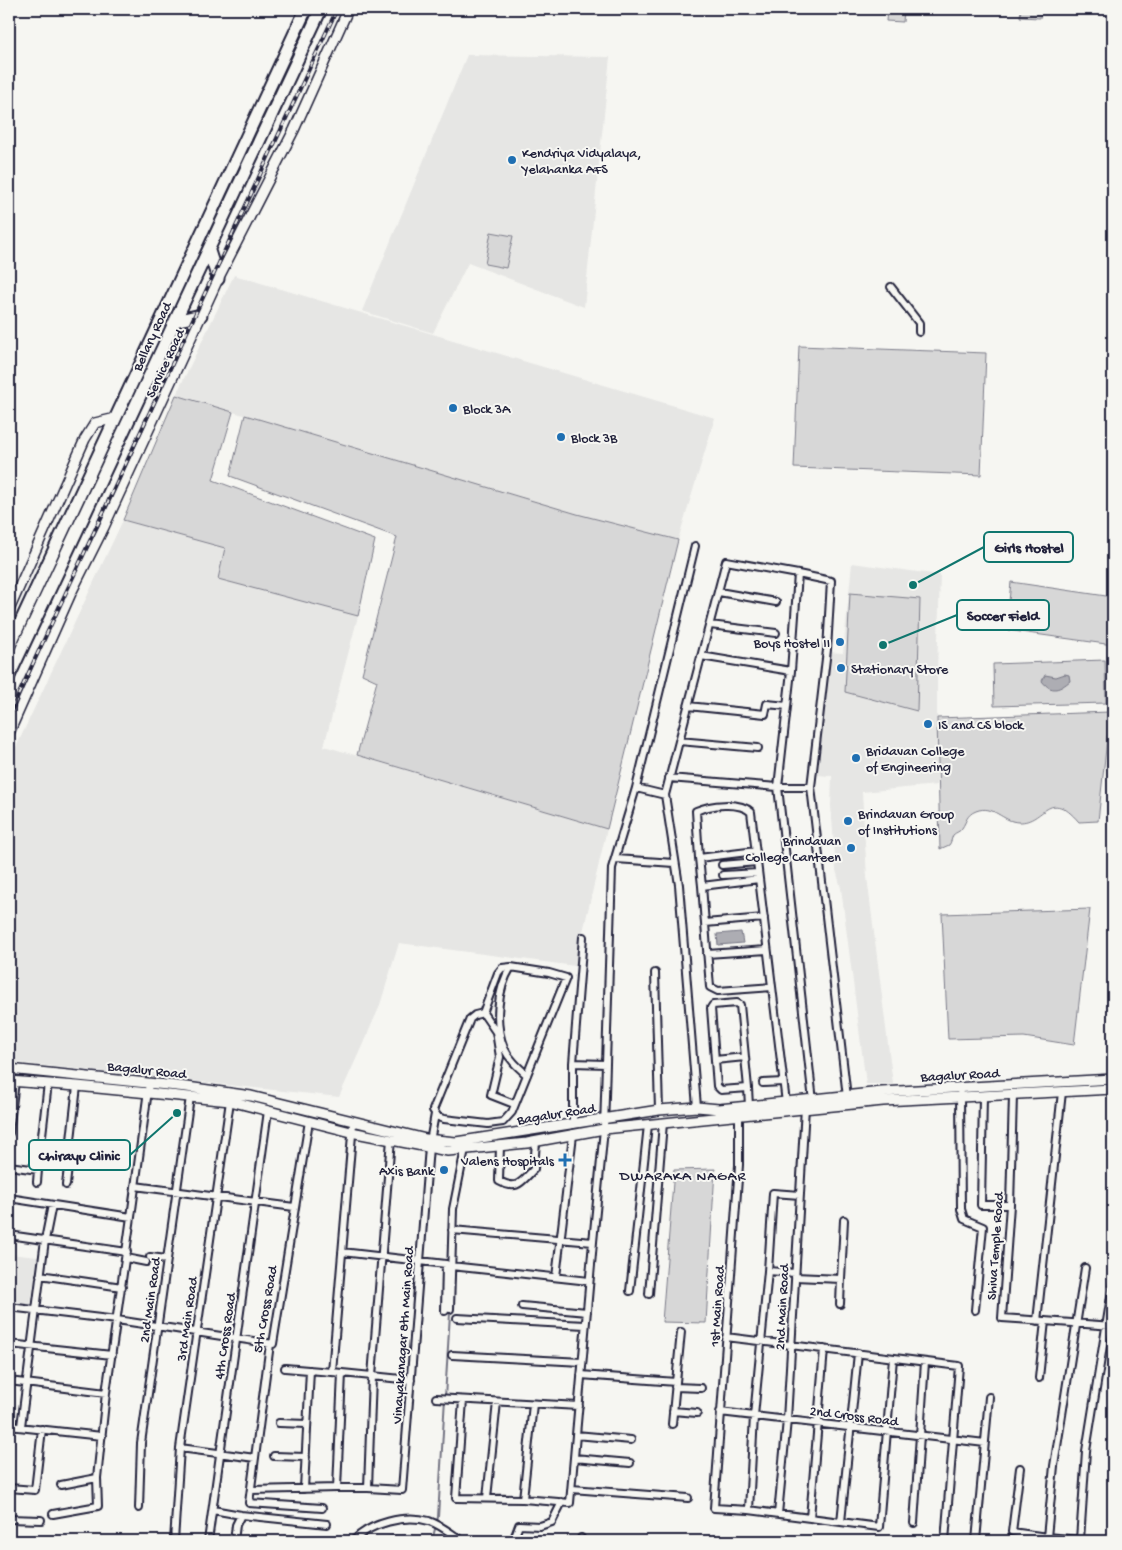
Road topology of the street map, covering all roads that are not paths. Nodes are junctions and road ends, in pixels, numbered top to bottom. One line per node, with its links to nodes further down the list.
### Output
1 (306, 9): 10 (highway, Bellary Road)
2 (321, 9): 4 (highway, Bellary Road)
3 (344, 9): 5 (main road, Service Road)
4 (209, 251): 5 (highway); 8 (highway, Bellary Road)
5 (218, 279): 7 (main road, Service Road)
6 (891, 287): 9 (street)
7 (201, 315): 8 (highway); 24 (main road, Service Road)
8 (175, 321): 21 (highway, Bellary Road)
9 (919, 332)
10 (116, 418): 15 (main road); 18 (highway, Bellary Road)
11 (695, 546): 30 (street)
12 (798, 574): 13 (street); 20 (street); 29 (street)
13 (719, 592): 14 (street); 16 (street)
14 (776, 602)
15 (9, 610)
16 (710, 625): 17 (street); 19 (street)
17 (776, 633)
18 (9, 646)
19 (701, 656): 20 (street); 22 (street)
20 (791, 672): 23 (street)
21 (9, 676)
22 (688, 706): 23 (street); 25 (street)
23 (787, 706): 28 (street)
24 (9, 733)
25 (679, 741): 26 (street); 27 (street)
26 (758, 748)
27 (669, 778): 28 (street); 31 (street)
28 (778, 787): 29 (street); 73 (street)
29 (811, 787): 71 (street)
30 (636, 788): 31 (street); 34 (street)
31 (665, 795): 35 (street)
32 (756, 852): 33 (street); 33 (street); 36 (street)
33 (699, 858): 40 (street)
34 (616, 859): 35 (street); 53 (street)
35 (674, 862): 78 (street)
36 (757, 862): 37 (street); 39 (street)
37 (722, 865)
38 (723, 875): 39 (street)
39 (759, 876): 40 (street); 41 (street)
40 (702, 886): 42 (street)
41 (764, 918): 42 (street); 44 (street)
42 (704, 923): 45 (street)
43 (583, 937): 52 (street)
44 (767, 950): 45 (street); 48 (street)
45 (707, 954): 48 (street)
46 (510, 967): 49 (street); 55 (street); 55 (street)
47 (655, 973): 79 (street)
48 (772, 987): 58 (street)
49 (483, 1013): 75 (street); 82 (street, Vinayakanagar 8th Main Road)
50 (745, 1057): 51 (street); 51 (street); 63 (street)
51 (715, 1060): 63 (street)
52 (573, 1063): 53 (street); 88 (street)
53 (606, 1064): 83 (street)
54 (9, 1069): 59 (main road, Bagalur Road)
55 (527, 1075): 75 (street)
56 (1113, 1079): 65 (main road, Bagalur Road)
57 (12, 1081): 60 (main road, Bagalur Road); 92 (street)
58 (783, 1082): 61 (street); 74 (street)
59 (149, 1083): 67 (street); 90 (main road, Bagalur Road)
60 (48, 1084): 62 (main road, Bagalur Road); 103 (street)
61 (763, 1084)
62 (77, 1086): 67 (main road, Bagalur Road); 105 (street)
63 (748, 1088): 76 (street)
64 (1113, 1090): 66 (main road, Bagalur Road)
65 (960, 1092): 69 (main road, Bagalur Road); 71 (main road, Bagalur Road); 77 (main road, Bagalur Road); 143 (street)
66 (1062, 1092): 68 (main road, Bagalur Road); 147 (street)
67 (148, 1093): 70 (main road, Bagalur Road); 106 (street)
68 (1013, 1095): 69 (main road, Bagalur Road); 113 (street, Shiva Temple Road)
69 (983, 1096): 113 (street)
70 (190, 1097): 72 (main road, Bagalur Road); 107 (street, 2nd Main Road)
71 (848, 1097): 73 (main road, Bagalur Road)
72 (230, 1101): 80 (main road, Bagalur Road); 109 (street, 3rd Main Road)
73 (813, 1101): 77 (main road, Bagalur Road)
74 (786, 1103): 76 (main road, Bagalur Road); 77 (main road, Bagalur Road)
75 (514, 1104): 85 (street)
76 (749, 1106): 81 (main road, Bagalur Road)
77 (804, 1106): 81 (main road, Bagalur Road); 108 (street, 2nd Main Road)
78 (697, 1107): 79 (main road, Bagalur Road); 81 (main road, Bagalur Road)
79 (659, 1110): 83 (main road, Bagalur Road)
80 (268, 1111): 84 (main road, Bagalur Road); 111 (street, 4th Cross Road)
81 (739, 1111): 86 (main road, Bagalur Road); 155 (street, 1st Main Road)
82 (435, 1114): 87 (street); 99 (street, Vinayakanagar 8th Main Road)
83 (605, 1119): 88 (main road, Bagalur Road); 91 (street)
84 (309, 1121): 90 (main road, Bagalur Road); 114 (street, 5th Cross Road)
85 (503, 1122): 87 (street); 94 (street)
86 (664, 1123): 89 (main road, Bagalur Road); 138 (street)
87 (488, 1124): 95 (street)
88 (573, 1125): 94 (main road, Bagalur Road)
89 (648, 1125): 91 (main road, Bagalur Road); 137 (street)
90 (352, 1127): 96 (main road, Bagalur Road); 99 (main road, Bagalur Road); 122 (street)
91 (604, 1129): 93 (main road, Bagalur Road); 121 (street)
92 (9, 1133)
93 (573, 1134): 97 (main road, Bagalur Road); 120 (street)
94 (504, 1135): 95 (main road, Bagalur Road)
95 (487, 1137): 98 (main road, Bagalur Road)
96 (391, 1139): 99 (main road, Bagalur Road); 124 (street)
97 (536, 1141): 100 (main road, Bagalur Road); 100 (street)
98 (477, 1143): 99 (main road, Bagalur Road); 100 (main road, Bagalur Road); 101 (main road, Bagalur Road)
99 (430, 1144): 101 (main road, Bagalur Road); 126 (street, Vinayakanagar 8th Main Road)
100 (500, 1145)
101 (465, 1149): 117 (street)
102 (9, 1166): 103 (street)
103 (38, 1170): 104 (street)
104 (36, 1182)
105 (66, 1185)
106 (135, 1186): 107 (street); 115 (street)
107 (176, 1192): 109 (street); 125 (street, 2nd Main Road)
108 (800, 1195): 129 (street); 131 (street, 2nd Main Road)
109 (215, 1197): 111 (street); 153 (street, 3rd Main Road)
110 (9, 1198): 112 (street)
111 (256, 1202): 114 (street); 156 (street, 4th Cross Road)
112 (52, 1205): 115 (street); 119 (street)
113 (1010, 1205): 147 (street, Shiva Temple Road)
114 (294, 1207): 159 (street, 5th Cross Road)
115 (131, 1217): 123 (street)
116 (844, 1220): 133 (street)
117 (452, 1230): 120 (street); 127 (street)
118 (9, 1235): 119 (street)
119 (45, 1240): 123 (street); 130 (street)
120 (560, 1240): 121 (street); 132 (street)
121 (593, 1242): 134 (street)
122 (342, 1252): 124 (street); 171 (street)
123 (127, 1255): 125 (street); 136 (street)
124 (381, 1257): 126 (street); 174 (street)
125 (167, 1259): 151 (street, 2nd Main Road)
126 (420, 1262): 127 (street); 177 (street, Vinayakanagar 8th Main Road)
127 (451, 1266): 132 (street)
128 (1084, 1268): 149 (street)
129 (768, 1271): 131 (street); 157 (street)
130 (40, 1274): 136 (street); 142 (street)
131 (795, 1275): 133 (street); 160 (street, 2nd Main Road)
132 (556, 1277): 134 (street)
133 (841, 1279): 139 (street)
134 (589, 1281): 144 (street)
135 (1113, 1284): 152 (street)
136 (122, 1287): 146 (street)
137 (630, 1292)
138 (649, 1294)
139 (840, 1304)
140 (522, 1306): 144 (street)
141 (9, 1307): 142 (street)
142 (37, 1309): 146 (street); 161 (street)
143 (976, 1310)
144 (587, 1312): 150 (street)
145 (456, 1318): 150 (street)
146 (117, 1320): 151 (street); 165 (street)
147 (1037, 1320): 148 (street, Shiva Temple Road)
148 (1045, 1321): 149 (street, Shiva Temple Road); 175 (street)
149 (1076, 1324): 152 (street, Shiva Temple Road); 241 (street)
150 (586, 1325): 167 (street)
151 (158, 1326): 153 (street); 228 (street, 2nd Main Road)
152 (1110, 1326): 242 (street)
153 (198, 1332): 156 (street); 208 (street, 3rd Main Road)
154 (681, 1332): 179 (street)
155 (726, 1337): 157 (street); 189 (street, 1st Main Road)
156 (236, 1338): 159 (street); 209 (street, 4th Cross Road)
157 (761, 1341): 160 (street); 191 (street)
158 (9, 1344): 161 (street)
159 (270, 1344): 212 (street, 5th Cross Road)
160 (792, 1345): 162 (street); 192 (street, 2nd Main Road)
161 (33, 1346): 165 (street); 178 (street)
162 (824, 1349): 163 (street); 194 (street)
163 (858, 1353): 166 (street); 199 (street)
164 (452, 1354): 167 (street)
165 (112, 1355): 181 (street)
166 (893, 1358): 168 (street); 201 (street)
167 (582, 1362): 173 (street)
168 (925, 1362): 203 (street); 205 (street)
169 (285, 1368): 170 (street)
170 (310, 1370): 171 (street); 195 (street)
171 (332, 1372): 172 (street)
172 (342, 1373): 174 (street); 219 (street)
173 (581, 1375): 179 (street); 187 (street)
174 (372, 1376): 177 (street); 220 (street)
175 (1040, 1378)
176 (9, 1380): 178 (street)
177 (411, 1380): 220 (street, Vinayakanagar 8th Main Road)
178 (27, 1383): 181 (street); 198 (street)
179 (675, 1384): 180 (street); 188 (street)
180 (701, 1388)
181 (106, 1393): 204 (street)
182 (989, 1397): 207 (street)
183 (436, 1398): 184 (street)
184 (463, 1400): 185 (street); 224 (street)
185 (497, 1402): 186 (street); 224 (street)
186 (534, 1404): 187 (street); 226 (street)
187 (578, 1406): 202 (street)
188 (673, 1411): 190 (street); 196 (street)
189 (720, 1412): 191 (street, 2nd Cross Road); 231 (street, 1st Main Road)
190 (697, 1413)
191 (754, 1416): 192 (street, 2nd Cross Road); 231 (street)
192 (787, 1420): 194 (street, 2nd Cross Road); 233 (street, 2nd Main Road)
193 (279, 1423): 195 (street)
194 (816, 1423): 199 (street, 2nd Cross Road); 235 (street)
195 (307, 1424): 211 (street)
196 (672, 1424)
197 (9, 1426): 198 (street)
198 (21, 1426): 200 (street)
199 (850, 1427): 201 (street, 2nd Cross Road); 238 (street)
200 (42, 1429): 204 (street); 218 (street)
201 (888, 1432): 203 (street, 2nd Cross Road); 238 (street)
202 (576, 1435): 206 (street); 213 (street)
203 (918, 1435): 205 (street, 2nd Cross Road); 239 (street)
204 (102, 1436): 216 (street)
205 (953, 1439): 207 (street, 2nd Cross Road); 249 (street)
206 (631, 1440)
207 (985, 1443): 250 (street)
208 (180, 1448): 209 (street); 243 (street, 3rd Main Road)
209 (221, 1454): 212 (street); 230 (street, 4th Cross Road)
210 (274, 1456): 211 (street)
211 (306, 1457): 221 (street)
212 (255, 1458): 223 (street, 5th Cross Road)
213 (574, 1458): 214 (street); 222 (street)
214 (630, 1463)
215 (1020, 1468): 241 (street)
216 (97, 1478): 217 (street); 232 (street)
217 (61, 1485)
218 (9, 1488)
219 (337, 1488): 220 (street); 221 (street)
220 (368, 1488)
221 (304, 1489): 223 (street)
222 (572, 1489): 225 (street); 227 (street)
223 (251, 1490): 229 (street, 5th Cross Road)
224 (487, 1498): 226 (street)
225 (688, 1498)
226 (523, 1499): 227 (street)
227 (562, 1502): 248 (street)
228 (139, 1508)
229 (322, 1508)
230 (213, 1510): 234 (street); 244 (street, 4th Cross Road)
231 (748, 1510): 233 (street)
232 (53, 1514)
233 (778, 1514): 235 (street)
234 (241, 1515): 240 (street); 245 (street)
235 (810, 1518): 238 (street)
236 (9, 1519): 237 (street)
237 (41, 1520)
238 (841, 1522)
239 (914, 1523)
240 (327, 1524)
241 (1047, 1537): 242 (street)
242 (1080, 1540)
243 (174, 1541)
244 (208, 1541)
245 (234, 1541)
246 (353, 1541): 247 (street)
247 (462, 1541)
248 (513, 1541)
249 (945, 1541)
250 (976, 1541)

